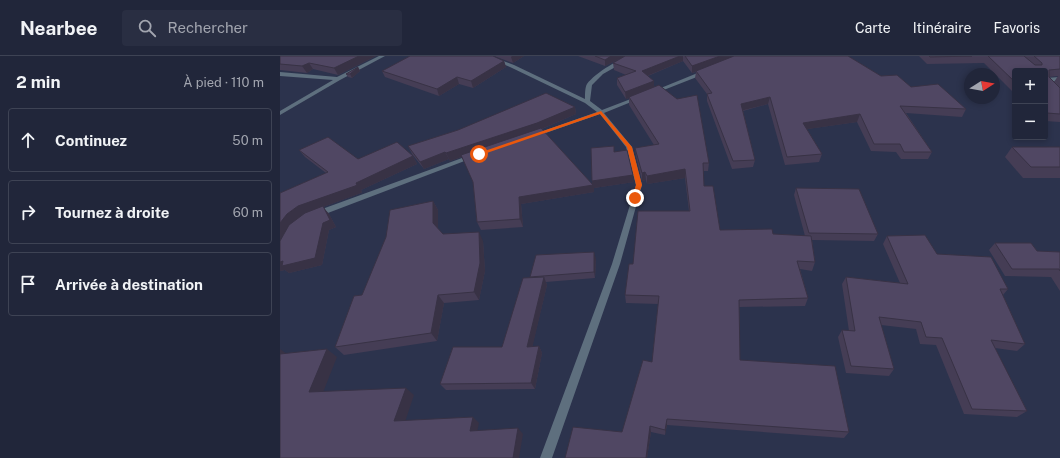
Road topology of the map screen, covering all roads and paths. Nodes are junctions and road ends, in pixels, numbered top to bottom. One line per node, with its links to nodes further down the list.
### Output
1 (383, 56): 6 (street)
2 (486, 56): 9 (street)
3 (633, 56): 9 (street)
4 (713, 69): 10 (street)
5 (280, 74): 6 (street)
6 (338, 79): 11 (street)
7 (1060, 79): 8 (street)
8 (1048, 80)
9 (587, 102): 10 (street)
10 (601, 112): 12 (street); 15 (street)
11 (280, 113)
12 (525, 138)
13 (482, 153): 14 (street)
14 (308, 217)
15 (546, 458)

